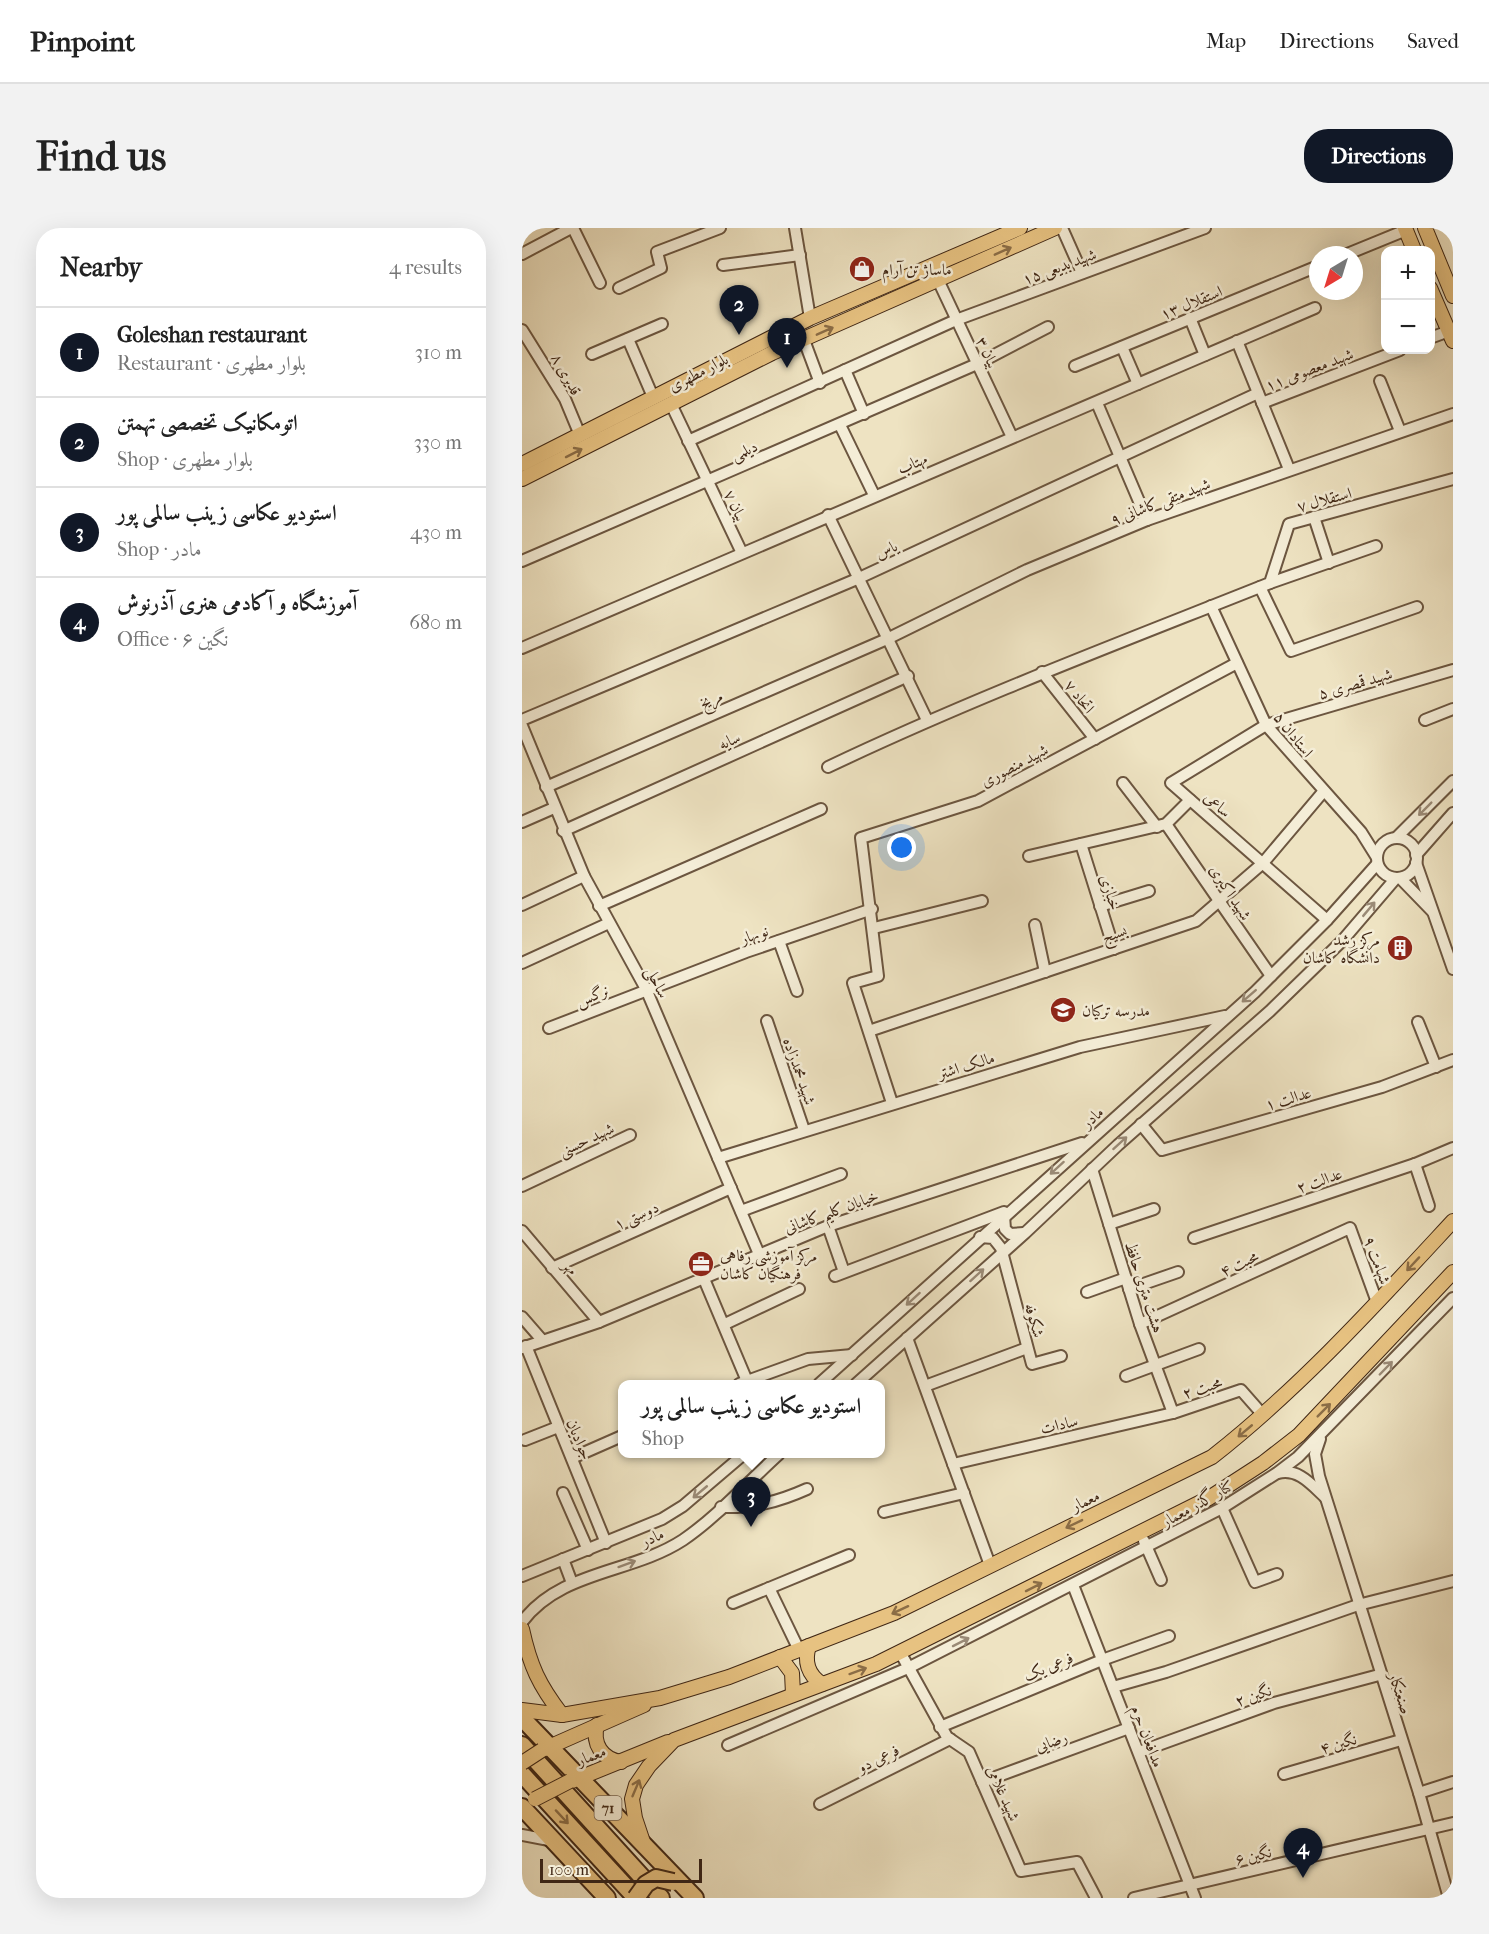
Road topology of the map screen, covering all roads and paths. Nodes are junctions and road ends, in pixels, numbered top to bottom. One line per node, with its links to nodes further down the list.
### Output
1 (572, 228): 13 (street); 20 (street)
2 (720, 228): 10 (street)
3 (795, 228): 14 (street)
4 (1020, 228): 25 (main road, بلوار مطهری)
5 (1056, 228): 19 (main road, بلوار مطهری, one-way to 5)
6 (1062, 228): 17 (street)
7 (1205, 228): 17 (street, شهید بدیعی ۱۵)
8 (1425, 228): 18 (main road)
9 (1405, 229): 11 (main road); 12 (street)
10 (697, 232): 21 (street)
11 (1412, 246)
12 (1363, 248)
13 (522, 254)
14 (800, 255): 15 (street); 25 (street)
15 (723, 265)
16 (1309, 270): 26 (street, استقلال ۱۳)
17 (1082, 273): 27 (street, شهید بدیعی ۱۵)
18 (1450, 278): 22 (main road)
19 (938, 280): 27 (street, بیان ۳); 34 (main road, بلوار مطهری, one-way to 19)
20 (600, 283)
21 (620, 288)
22 (1453, 296)
23 (1435, 298): 31 (main road)
24 (1315, 308): 35 (street, مهتاب)
25 (810, 318): 37 (main road, بلوار مطهری)
26 (1190, 318): 36 (street, استقلال ۱۳); 40 (street)
27 (957, 320): 42 (street, بیان ۳); 44 (street, شهید بدیعی ۱۵)
28 (662, 324): 33 (street)
29 (1048, 327): 42 (street, دیلمی)
30 (522, 330): 56 (street, قدیری ۸)
31 (1451, 336): 32 (street)
32 (1435, 338)
33 (628, 339): 38 (street); 48 (street)
34 (804, 340): 41 (main road, بلوار مطهری); 46 (street)
35 (1237, 340): 40 (street, مهتاب); 49 (street)
36 (1122, 347): 43 (street, استقلال ۱۳); 47 (street)
37 (747, 350): 41 (main road); 48 (main road, بلوار مطهری)
38 (592, 354)
39 (1388, 354): 49 (street, شهید معصومی ۱۱)
40 (1205, 355): 47 (street, مهتاب)
41 (754, 362): 51 (main road, بلوار مطهری)
42 (978, 364): 52 (street, دیلمی); 57 (street, بیان ۳)
43 (1075, 366)
44 (845, 370): 46 (street, شهید بدیعی ۱۵); 52 (street)
45 (1380, 381): 55 (street)
46 (820, 383): 58 (street, شهید بدیعی ۱۵)
47 (1138, 384): 50 (street, مهتاب)
48 (653, 398): 56 (main road, بلوار مطهری)
49 (1260, 398): 59 (street, یاس); 61 (street)
50 (1097, 403): 57 (street, مهتاب); 59 (street)
51 (671, 404): 58 (street, بیان ۷); 62 (main road, بلوار مطهری, one-way to 51)
52 (864, 414): 54 (street, دیلمی)
53 (1453, 414): 55 (street, شهید متقی کاشانی ۹)
54 (840, 425): 64 (street, دیلمی); 65 (street)
55 (1400, 431): 61 (street, شهید متقی کاشانی ۹)
56 (580, 435): 60 (main road, بلوار مطهری)
57 (1012, 437): 65 (street, مهتاب)
58 (688, 441): 64 (street, بیان ۷)
59 (1119, 456): 68 (street); 73 (street, یاس)
60 (522, 464)
61 (1289, 469): 68 (street, شهید متقی کاشانی ۹)
62 (522, 479)
63 (1453, 479): 67 (street, استقلال ۷)
64 (709, 482): 70 (street, بیان ۷); 71 (street, دیلمی)
65 (874, 495): 66 (street, مهتاب)
66 (828, 515): 70 (street, مهتاب); 73 (street)
67 (1314, 517): 72 (street); 74 (street, استقلال ۷)
68 (1147, 520): 77 (street, شهید متقی کاشانی ۹)
69 (1376, 546): 72 (street)
70 (742, 553): 78 (street, مهتاب)
71 (522, 561)
72 (1329, 562): 74 (street)
73 (857, 579): 77 (street); 84 (street, یاس)
74 (1265, 585): 75 (street); 76 (street)
75 (1211, 606): 79 (street, استادان ۵); 81 (street)
76 (1417, 607)
77 (887, 639): 82 (street); 93 (street, مریخ)
78 (522, 648)
79 (1237, 663): 87 (street, استادان ۵); 89 (street, شهید منصوری)
80 (1453, 670): 87 (street, شهید قمصری ۵)
81 (1042, 672): 85 (street); 89 (street, اتحاد ۷)
82 (908, 676): 85 (street); 101 (street, سایه)
83 (1453, 709): 86 (street)
84 (522, 720)
85 (927, 720): 90 (street)
86 (1425, 720)
87 (1266, 725): 94 (street, استادان ۵); 95 (street, ساعی)
88 (524, 734): 93 (street, ساحلی)
89 (1095, 739): 117 (street, شهید منصوری)
90 (828, 767)
91 (1453, 781): 103 (street, one-way to 103)
92 (1123, 783): 100 (street, شهید اکبری)
93 (546, 787): 96 (street, ساحلی)
94 (1323, 792): 102 (street, استادان ۵); 108 (street, بسیج)
95 (1190, 800): 100 (street); 108 (street, ساعی)
96 (554, 808): 99 (street); 101 (street, ساحلی)
97 (821, 809): 115 (street)
98 (1453, 813): 106 (street)
99 (522, 822)
100 (1161, 826): 104 (street); 113 (street, شهید اکبری)
101 (563, 831): 109 (street, ساحلی)
102 (1361, 832): 103 (street); 107 (street, استادان ۵)
103 (1392, 838): 106 (street); 107 (street)
104 (1081, 844): 105 (street); 116 (street, خبازی)
105 (1029, 856)
106 (1416, 859): 110 (street); 118 (street)
107 (1377, 860): 110 (street); 119 (street, مادر)
108 (1263, 863): 113 (street, بسیج); 119 (street, ساعی)
109 (584, 876): 114 (street); 115 (street, ساحلی)
110 (1398, 878): 118 (street); 139 (street, one-way to 110)
111 (1149, 891): 116 (street)
112 (981, 900): 122 (street)
113 (1218, 903): 124 (street, بسیج); 128 (street, شهید اکبری)
114 (522, 905)
115 (599, 906): 120 (street, ساحلی)
116 (1100, 906): 124 (street, خبازی)
117 (872, 909): 122 (street); 123 (street, نوبهار)
118 (1434, 914): 126 (street)
119 (1327, 920): 128 (street, مادر)
120 (609, 924): 125 (street); 129 (street, ساحلی)
121 (1035, 925): 127 (street)
122 (874, 928): 135 (street)
123 (779, 941): 129 (street, نوبهار); 130 (street)
124 (1114, 949): 127 (street, بسیج)
125 (522, 963)
126 (1453, 969)
127 (1045, 972): 135 (street, بسیج)
128 (1271, 976): 131 (street, مادر, one-way to 131)
129 (646, 989): 134 (street, نرگس); 144 (street, ساحلی)
130 (797, 991)
131 (1226, 1016): 138 (street, مالک اشتر); 142 (street, مادر)
132 (767, 1021): 140 (street, شهید محمدزاده)
133 (1418, 1022): 137 (street)
134 (549, 1028)
135 (869, 1031): 138 (street)
136 (1453, 1060): 137 (street, عدالت ۱)
137 (1436, 1067): 139 (street, عدالت ۱)
138 (892, 1103): 140 (street, مالک اشتر)
139 (1141, 1124): 146 (street, one-way to 139)
140 (804, 1130): 144 (street, مالک اشتر)
141 (630, 1135): 148 (street, شهید حسنی)
142 (1088, 1141): 153 (street, مادر, one-way to 153); 156 (street, خیابان کلیم کاشانی)
143 (1453, 1148): 145 (street, عدالت ۲)
144 (718, 1158): 149 (street, ساحلی)
145 (1415, 1164): 150 (street); 161 (street, عدالت ۲)
146 (1092, 1169): 155 (street, هشت متری حافظ); 159 (street)
147 (841, 1174): 152 (street)
148 (522, 1186)
149 (731, 1188): 152 (street, ساحلی); 164 (street, دوستی ۱)
150 (1429, 1206)
151 (1154, 1209): 155 (street)
152 (741, 1211): 162 (street, ساحلی)
153 (1007, 1213): 156 (street); 159 (street); 160 (street, مادر)
154 (1453, 1221): 172 (main road, معمار, one-way to 172)
155 (1109, 1224): 168 (street, هشت متری حافظ)
156 (828, 1226): 162 (street, خیابان کلیم کاشانی)
157 (1350, 1228): 172 (street, شهامت ۹); 176 (street, محبت ۴)
158 (522, 1231): 164 (street, مهر)
159 (1025, 1233): 163 (street)
160 (980, 1237): 163 (street); 182 (street, مادر, one-way to 182)
161 (1194, 1238)
162 (759, 1254): 167 (street, خیابان کلیم کاشانی)
163 (1000, 1254): 177 (street, one-way to 163); 180 (street, شکوفه)
164 (552, 1268): 174 (street, مهر)
165 (1178, 1272): 168 (street)
166 (1453, 1272): 209 (main road, معمار, one-way to 166)
167 (704, 1279): 174 (street, خیابان کلیم کاشانی); 175 (street)
168 (1128, 1283): 170 (street); 176 (street, هشت متری حافظ)
169 (799, 1289): 175 (street)
170 (1087, 1292)
171 (1453, 1298): 194 (street, کنار گذر معمار, one-way to 171)
172 (1377, 1302): 192 (main road, معمار)
173 (522, 1317): 178 (street)
174 (599, 1322): 178 (street, خیابان کلیم کاشانی)
175 (725, 1324): 186 (street)
176 (1140, 1324): 184 (street, هشت متری حافظ)
177 (907, 1338): 189 (street); 190 (street)
178 (542, 1340): 179 (street, خیابان کلیم کاشانی)
179 (524, 1347): 193 (street, جوادیان)
180 (1027, 1348): 183 (street, شکوفه); 190 (street)
181 (1199, 1349): 184 (street)
182 (852, 1355): 187 (street); 188 (street, مادر)
183 (1061, 1356)
184 (1156, 1366): 185 (street); 191 (street, هشت متری حافظ)
185 (1126, 1376)
186 (742, 1380)
187 (751, 1380)
188 (824, 1380)
189 (860, 1380)
190 (925, 1386): 200 (street)
191 (1173, 1413): 192 (street, محبت ۲); 200 (street, سادات)
192 (1263, 1415): 215 (main road, معمار, one-way to 215)
193 (558, 1427): 196 (street); 197 (street, جوادیان)
194 (1325, 1431): 201 (street, کنار گذر معمار); 205 (street, صنعتکار)
195 (618, 1438): 197 (street)
196 (525, 1440)
197 (572, 1458): 210 (street, جوادیان)
198 (739, 1458): 210 (street, مادر, one-way to 210)
199 (775, 1458): 206 (street, مادر)
200 (953, 1464): 203 (street)
201 (1277, 1473): 205 (street); 207 (street, کنار گذر معمار)
202 (807, 1489): 206 (street)
203 (964, 1493): 208 (street); 215 (street)
204 (563, 1494): 212 (street)
205 (1325, 1497): 224 (street, صنعتکار)
206 (721, 1507): 220 (street, مادر, one-way to 206)
207 (1222, 1508): 211 (street, کنار گذر معمار); 216 (street)
208 (884, 1512)
209 (1140, 1533): 211 (street); 229 (main road, معمار, one-way to 209)
210 (606, 1543): 212 (street, مادر)
211 (1147, 1546): 218 (street); 221 (street, کنار گذر معمار)
212 (588, 1550): 214 (street, مادر)
213 (849, 1555): 222 (street)
214 (563, 1559): 217 (street, مادر); 220 (street)
215 (990, 1565): 228 (main road, معمار, one-way to 228)
216 (1277, 1574)
217 (522, 1576)
218 (1161, 1580)
219 (1453, 1581): 224 (street)
220 (572, 1583): 225 (street, مادر)
221 (1073, 1585): 231 (street, مدافعان حرم); 232 (street, کنار گذر معمار, one-way to 221)
222 (769, 1588): 223 (street); 228 (street)
223 (733, 1603)
224 (1358, 1605): 233 (street, صنعتکار); 235 (street)
225 (522, 1622)
226 (522, 1629): 239 (main road)
227 (1169, 1636): 231 (street, فرعی یک)
228 (804, 1648): 230 (main road, معمار); 234 (main road)
229 (900, 1652): 232 (street, شهید غلامی); 234 (main road, معمار, one-way to 229)
230 (780, 1657): 236 (main road); 237 (main road, معمار)
231 (1102, 1660): 235 (street, مدافعان حرم); 242 (street, فرعی یک)
232 (908, 1668): 242 (street, شهید غلامی); 248 (street, کنار گذر معمار)
233 (1380, 1675): 246 (street, صنعتکار); 250 (street, نگین ۲)
234 (822, 1684): 236 (main road, معمار)
235 (1113, 1687): 243 (street, مدافعان حرم)
236 (793, 1694): 245 (main road, معمار)
237 (660, 1698): 239 (main road, معمار); 241 (main road, معمار)
238 (522, 1710): 239 (main road, معمار)
239 (562, 1715)
240 (522, 1718): 249 (highway, 71)
241 (597, 1725): 249 (main road, معمار); 251 (main road)
242 (940, 1726): 244 (street, شهید غلامی)
243 (1129, 1728): 250 (street, مدافعان حرم); 256 (street, رضایی)
244 (950, 1739): 256 (street, شهید غلامی); 259 (street, فرعی دو)
245 (674, 1740): 251 (main road, معمار); 265 (main road, معمار, one-way to 245)
246 (1401, 1740): 254 (street, نگین ۴); 258 (street, صنعتکار)
247 (522, 1745): 269 (highway)
248 (728, 1745)
249 (546, 1748): 252 (main road, معمار, bridge); 255 (highway, 71)
250 (1138, 1752): 266 (street, مدافعان حرم)
251 (621, 1762): 255 (main road, معمار)
252 (522, 1763)
253 (522, 1774): 268 (highway, one-way to 268)
254 (1284, 1774)
255 (574, 1780): 260 (main road, معمار, bridge); 265 (highway, 71)
256 (982, 1782): 271 (street, شهید غلامی)
257 (1453, 1782): 258 (street)
258 (1419, 1793): 262 (street, صنعتکار)
259 (820, 1804)
260 (525, 1805): 264 (highway)
261 (1453, 1823): 262 (street, نگین ۶)
262 (1428, 1829): 266 (street, نگین ۶); 274 (street, صنعتکار)
263 (522, 1835): 264 (street)
264 (554, 1841): 267 (highway)
265 (643, 1844): 270 (highway, 71)
266 (1190, 1885): 272 (street, نگین ۶); 273 (street, مدافعان حرم)
267 (608, 1898)
268 (636, 1898): 270 (highway, bridge)
269 (661, 1898)
270 (695, 1898)
271 (1096, 1898)
272 (1134, 1898)
273 (1195, 1898)
274 (1449, 1898)

